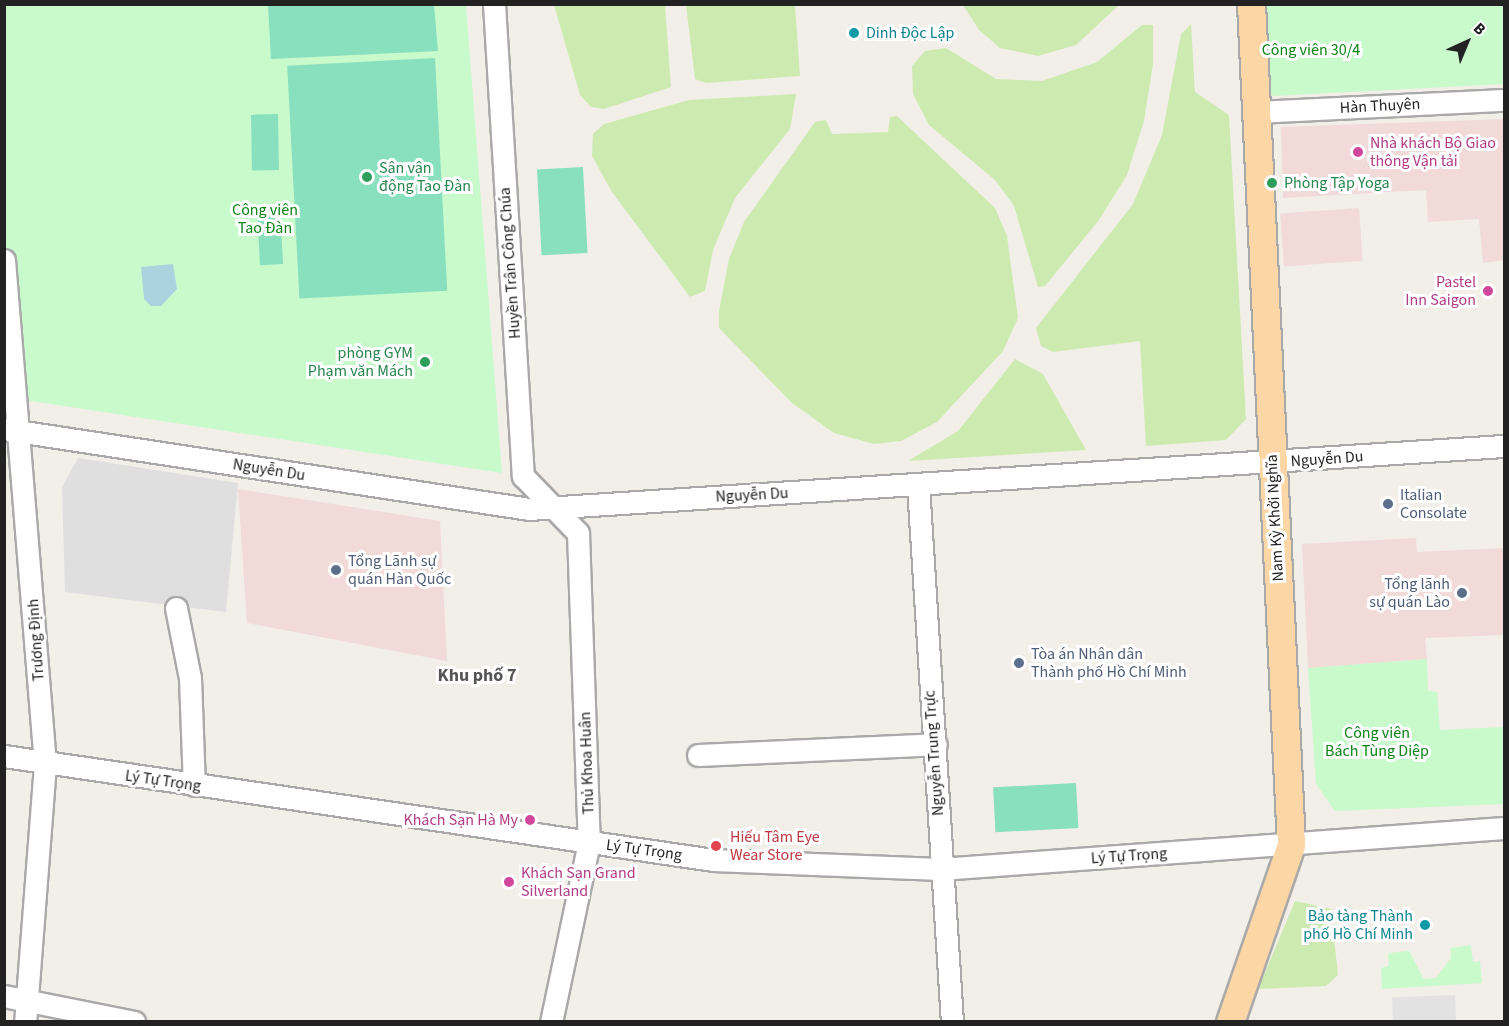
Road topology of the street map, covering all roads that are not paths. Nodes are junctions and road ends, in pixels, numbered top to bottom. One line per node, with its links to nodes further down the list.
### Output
1 (494, 4): 10 (street, Huyền Trân Công Chúa)
2 (1251, 4): 4 (main road, Nam Kỳ Khởi Nghĩa)
3 (1504, 100): 4 (street, Hàn Thuyên)
4 (1256, 112): 8 (main road, Nam Kỳ Khởi Nghĩa)
5 (4, 260): 6 (street, Trương Định)
6 (12, 430): 10 (street, Nguyễn Du); 15 (street, Trương Định)
7 (1504, 446): 8 (street, Nguyễn Du)
8 (1271, 463): 9 (street, Nguyễn Du); 19 (main road, Nam Kỳ Khởi Nghĩa)
9 (918, 485): 10 (street, Nguyễn Du); 12 (street, Nguyễn Trung Trực)
10 (558, 507): 18 (street, Thủ Khoa Huân)
11 (176, 608): 16 (street)
12 (936, 744): 13 (street); 20 (street, Nguyễn Trung Trực)
13 (698, 755)
14 (4, 756): 15 (street, Lý Tự Trọng)
15 (45, 764): 16 (street, Lý Tự Trọng); 22 (street, Trương Định)
16 (194, 785): 18 (street, Lý Tự Trọng)
17 (1504, 828): 19 (street, Lý Tự Trọng)
18 (590, 842): 20 (street, Lý Tự Trọng); 24 (street, Thủ Khoa Huân)
19 (1291, 844): 20 (street, Lý Tự Trọng); 26 (main road, Nam Kỳ Khởi Nghĩa)
20 (940, 869): 25 (street, Nguyễn Trung Trực)
21 (4, 996): 22 (street)
22 (26, 1011): 23 (street)
23 (134, 1022)
24 (551, 1022)
25 (952, 1022)
26 (1230, 1022)

